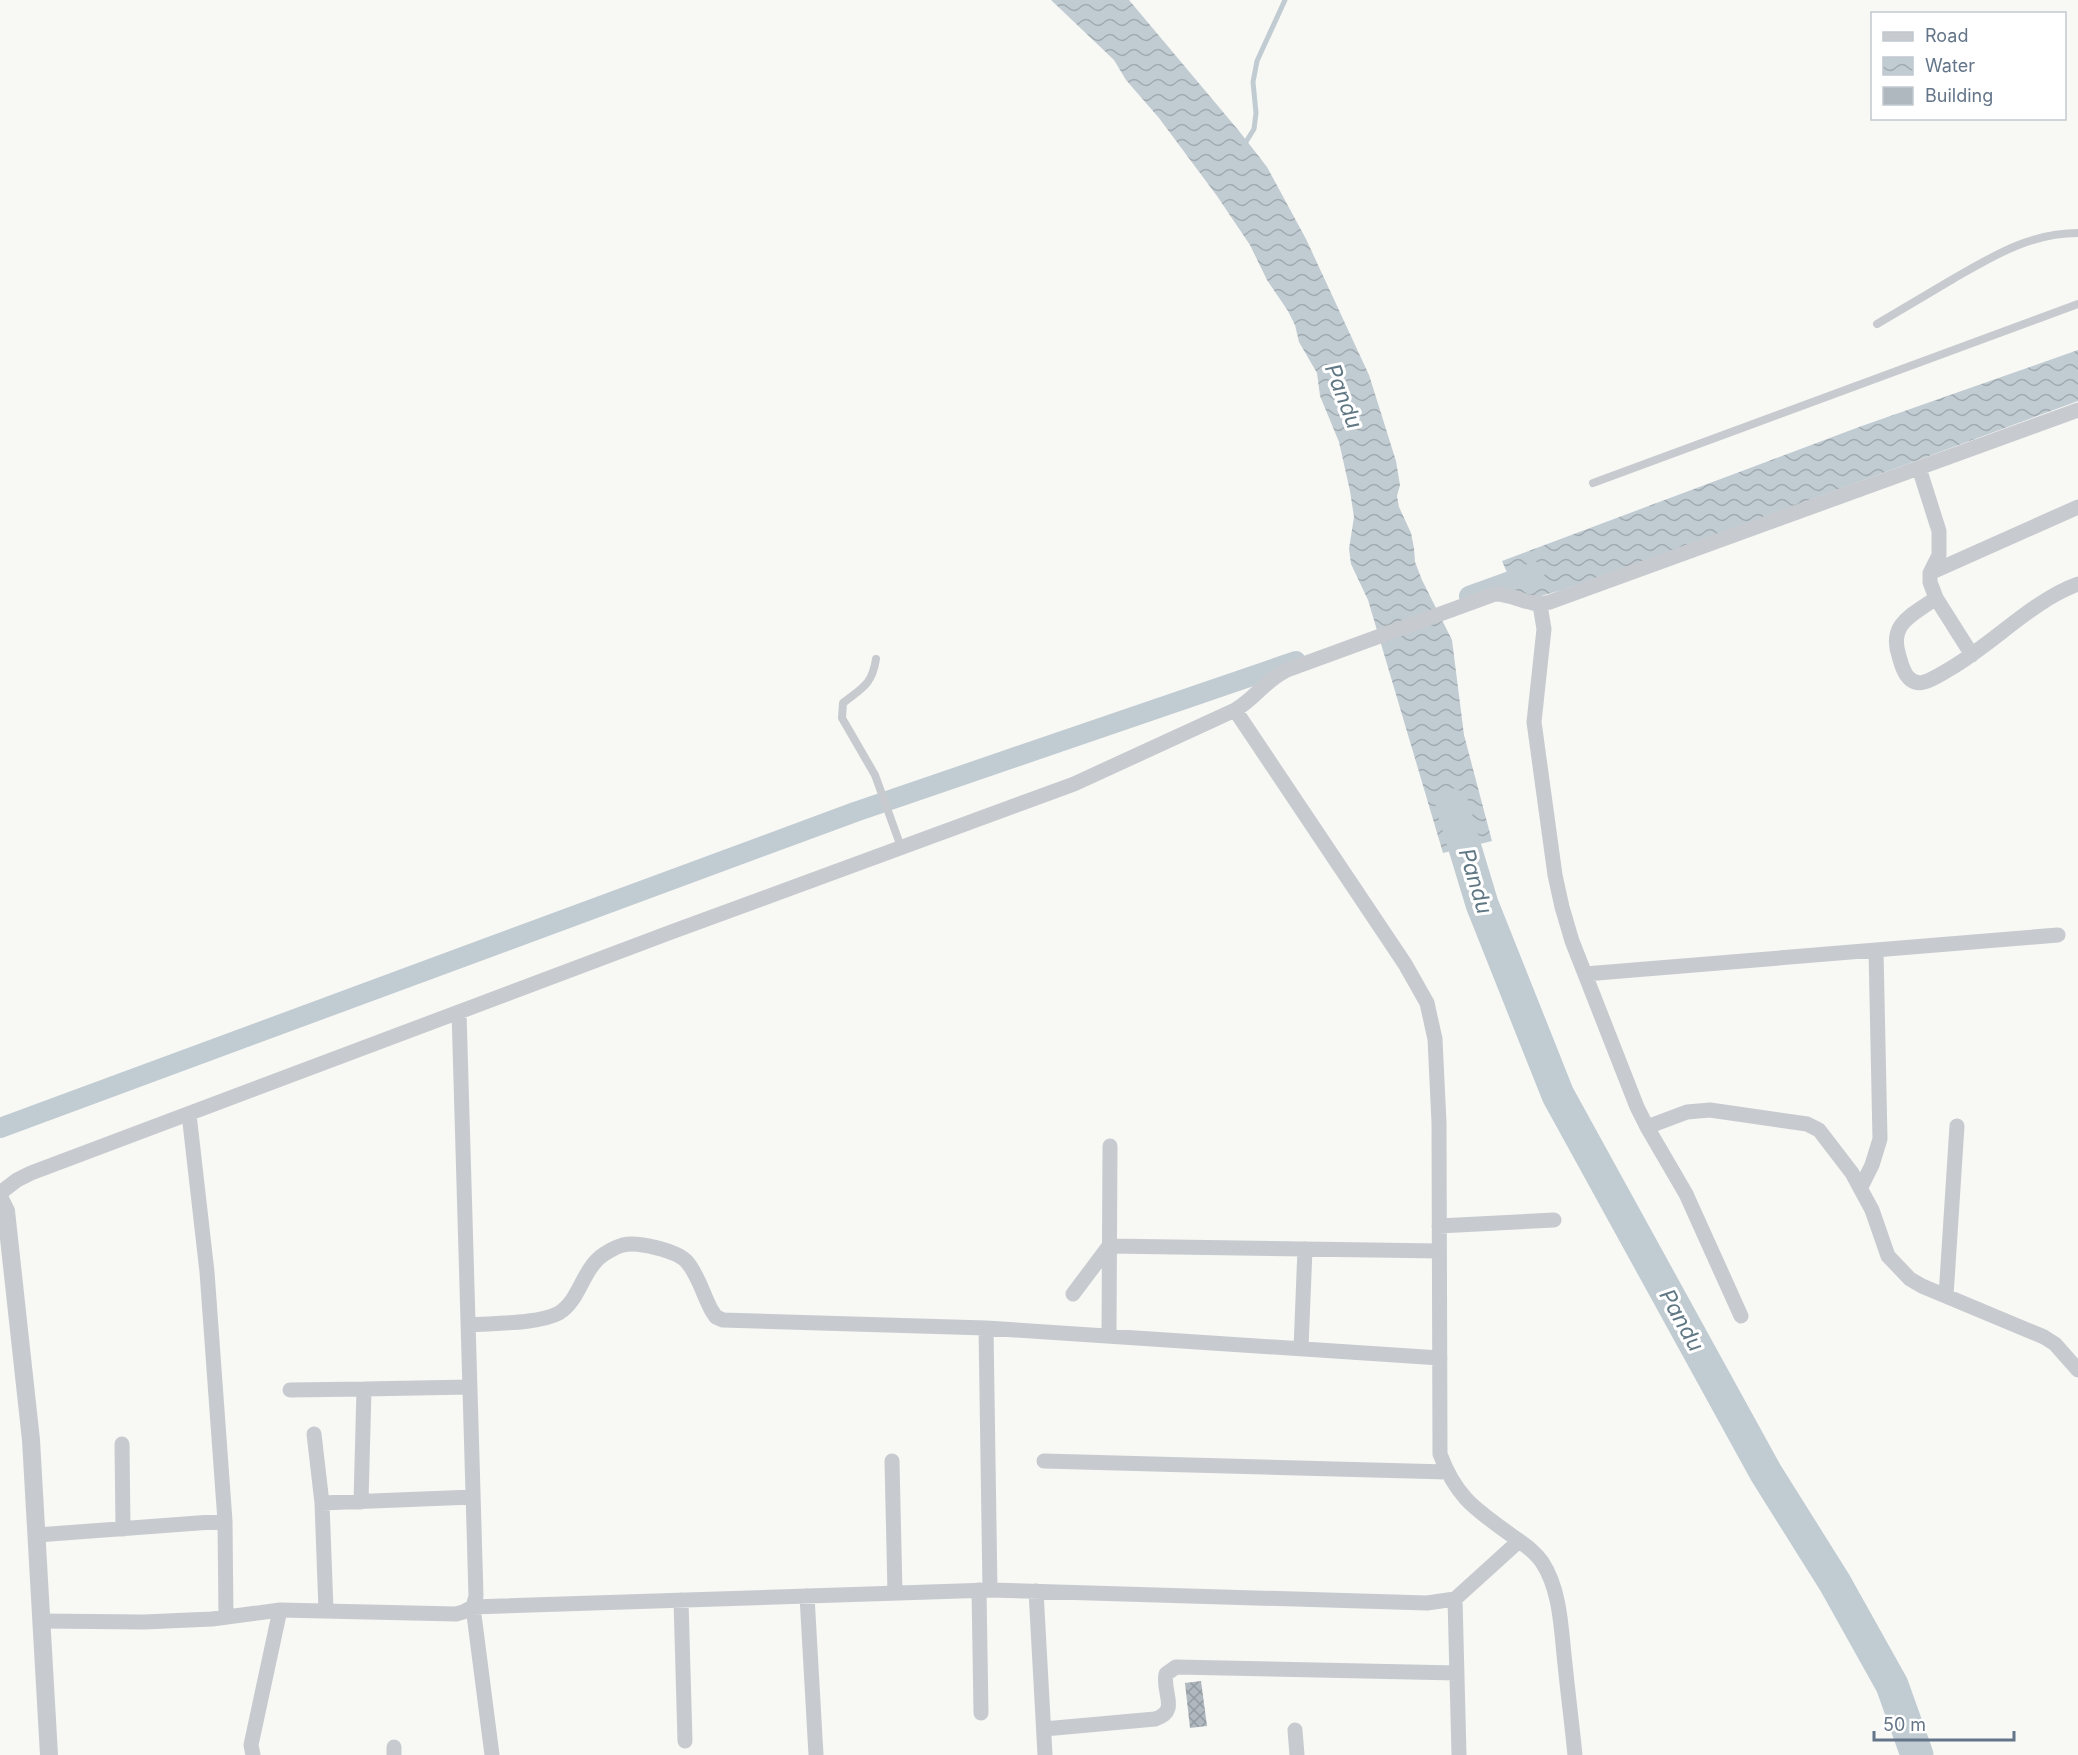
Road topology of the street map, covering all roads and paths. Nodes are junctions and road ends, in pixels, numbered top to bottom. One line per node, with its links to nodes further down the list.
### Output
1 (2078, 233): 3 (lane)
2 (2078, 304): 6 (lane)
3 (1877, 324)
4 (2078, 410): 5 (street)
5 (1919, 468): 8 (street); 11 (street)
6 (1593, 483)
7 (2078, 507): 8 (street)
8 (1930, 573): 10 (street)
9 (2078, 584): 12 (street)
10 (1936, 598): 12 (street); 12 (street)
11 (1540, 605): 14 (street); 18 (street)
12 (1972, 655)
13 (876, 659): 15 (lane)
14 (1235, 711): 15 (street); 28 (street)
15 (901, 848): 19 (street)
16 (2058, 935): 17 (street)
17 (1876, 950): 18 (street); 24 (street)
18 (1585, 974): 21 (street)
19 (459, 1012): 20 (street); 35 (street)
20 (189, 1114): 25 (street); 52 (street)
21 (1647, 1126): 24 (street); 34 (street)
22 (1957, 1126): 33 (street)
23 (1110, 1146): 29 (street)
24 (1861, 1187): 33 (street)
25 (0, 1193)
26 (0, 1199): 54 (street)
27 (1554, 1220): 28 (street)
28 (1439, 1226): 31 (street)
29 (1109, 1246): 30 (street); 32 (street); 37 (street)
30 (1305, 1249): 31 (street); 38 (street)
31 (1440, 1251): 39 (street)
32 (1073, 1294)
33 (1946, 1296): 40 (street)
34 (1741, 1316)
35 (469, 1325): 36 (street); 41 (street)
36 (986, 1328): 37 (street); 56 (street)
37 (1109, 1336): 38 (street)
38 (1301, 1348): 39 (street)
39 (1440, 1358): 48 (street)
40 (2078, 1370)
41 (470, 1387): 42 (street); 49 (street)
42 (364, 1389): 43 (street); 50 (street)
43 (290, 1390)
44 (314, 1434): 51 (street)
45 (122, 1444): 53 (street)
46 (892, 1461): 58 (street)
47 (1044, 1461): 48 (street)
48 (1447, 1472): 55 (street)
49 (473, 1497): 50 (street); 62 (street)
50 (361, 1502): 51 (street)
51 (322, 1503): 64 (street)
52 (225, 1521): 53 (street); 65 (street)
53 (123, 1529): 54 (street)
54 (38, 1535): 66 (street)
55 (1520, 1541): 60 (street); 79 (street)
56 (984, 1590): 57 (street); 58 (street); 68 (street)
57 (1036, 1591): 60 (street); 69 (street)
58 (895, 1593): 59 (street)
59 (807, 1596): 61 (street); 75 (street)
60 (1455, 1599): 67 (street)
61 (681, 1600): 62 (street); 71 (street)
62 (473, 1606): 64 (street); 74 (street)
63 (280, 1610): 64 (street); 65 (street); 73 (street)
64 (326, 1610)
65 (226, 1617): 66 (street)
66 (41, 1621): 72 (street)
67 (1457, 1674): 69 (street); 78 (street)
68 (981, 1713)
69 (1044, 1729): 76 (street)
70 (1295, 1730): 77 (street)
71 (685, 1741)
72 (49, 1755)
73 (253, 1755)
74 (492, 1755)
75 (816, 1755)
76 (1045, 1755)
77 (1297, 1755)
78 (1459, 1755)
79 (1575, 1755)

